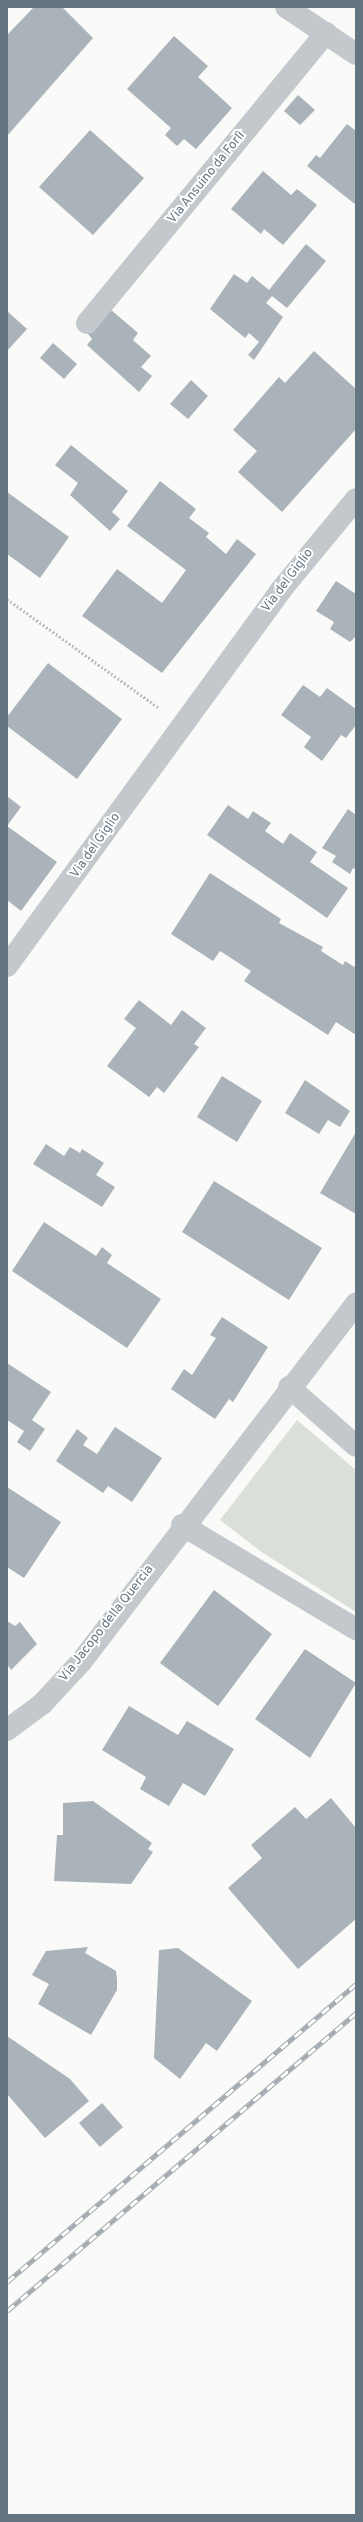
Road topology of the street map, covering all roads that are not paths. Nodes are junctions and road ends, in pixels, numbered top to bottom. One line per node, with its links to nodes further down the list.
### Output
1 (286, 7): 2 (street)
2 (326, 33): 3 (street); 4 (street, Via Ansuino da Forlì)
3 (356, 54)
4 (87, 323)
5 (356, 500): 6 (street, Via del Giglio)
6 (7, 966)
7 (356, 1303): 8 (street, Via Jacopo della Quercia)
8 (288, 1388): 9 (street); 10 (street, Via Jacopo della Quercia)
9 (356, 1446)
10 (182, 1526): 11 (street); 12 (street, Via Jacopo della Quercia)
11 (356, 1629)
12 (7, 1730)

